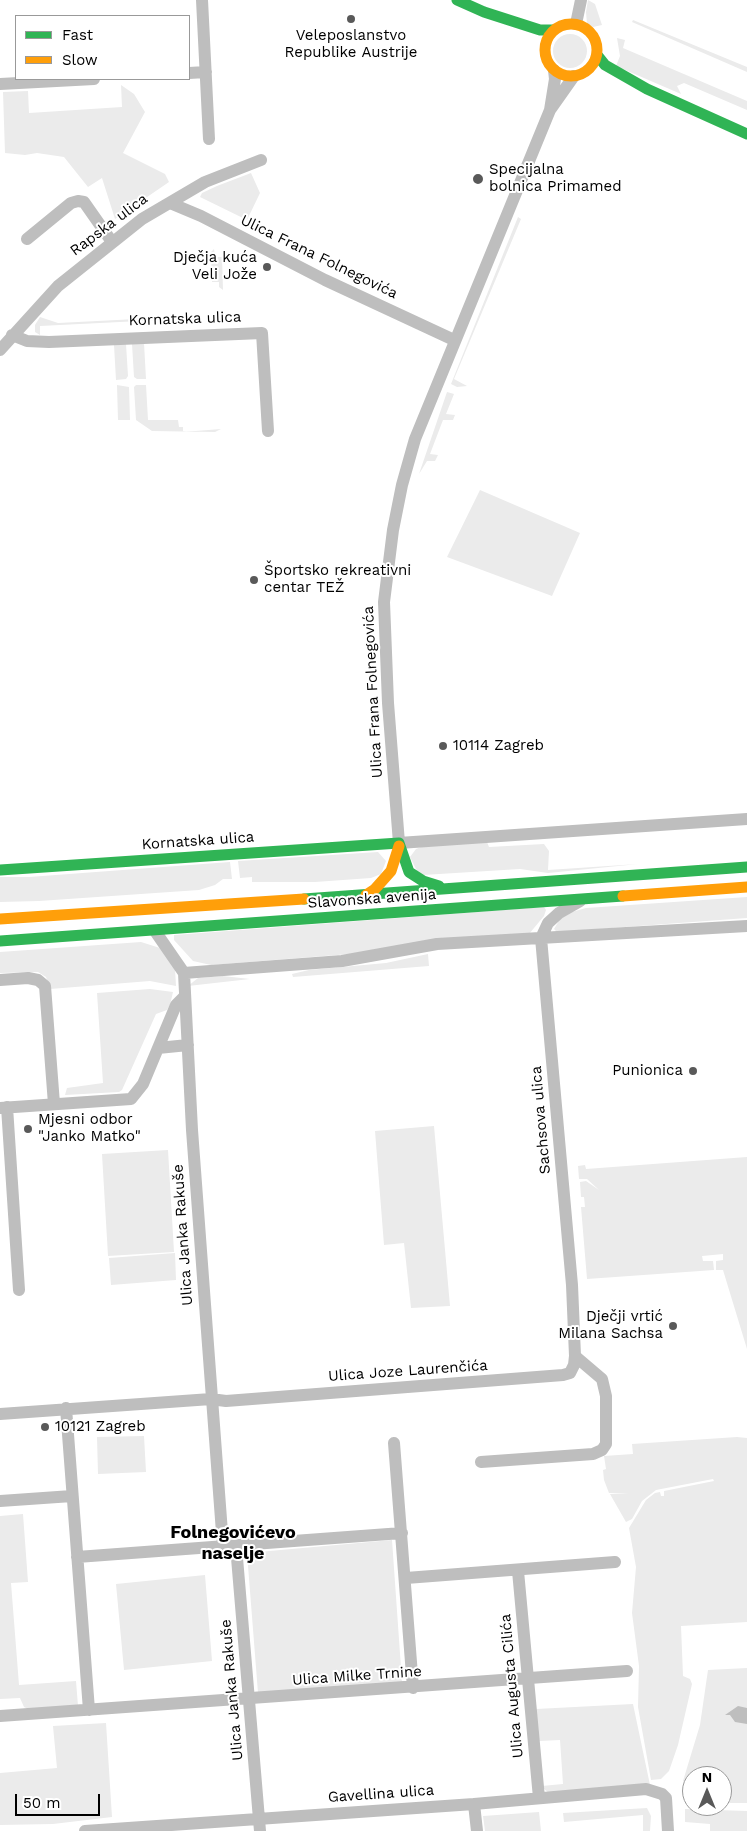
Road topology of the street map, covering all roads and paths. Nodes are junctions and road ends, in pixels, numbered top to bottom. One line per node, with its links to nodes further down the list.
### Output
1 (202, 0): 10 (street)
2 (457, 0): 4 (main road)
3 (581, 0): 5 (street)
4 (484, 12): 6 (main road); 7 (main road)
5 (576, 24): 6 (main road); 8 (main road)
6 (553, 30): 7 (main road)
7 (545, 52): 9 (main road)
8 (597, 55): 12 (main road); 15 (main road)
9 (554, 70): 12 (main road); 16 (street, Ulica Frana Folnegovića)
10 (206, 72): 11 (street); 18 (street)
11 (190, 73)
12 (579, 74): 15 (main road); 16 (street, Ulica Frana Folnegovića)
13 (75, 80): 14 (street)
14 (0, 84)
15 (647, 89): 17 (main road)
16 (550, 110): 24 (street, Ulica Frana Folnegovića)
17 (747, 134)
18 (210, 139)
19 (261, 160): 20 (street, Rapska ulica)
20 (170, 203): 22 (street, Rapska ulica); 24 (street, Ulica Frana Folnegovića)
21 (27, 239): 22 (street)
22 (112, 242): 23 (street, Rapska ulica)
23 (12, 335): 25 (street, Rapska ulica); 26 (street, Kornatska ulica)
24 (454, 340): 28 (street, Ulica Frana Folnegovića)
25 (0, 350)
26 (268, 431)
27 (747, 819): 28 (street)
28 (399, 843): 30 (main road, Kornatska ulica); 32 (main road); 33 (main road)
29 (747, 867): 32 (main road, Slavonska avenija)
30 (0, 870)
31 (747, 887): 34 (main road, Slavonska avenija)
32 (457, 889): 33 (main road, Slavonska avenija)
33 (366, 895): 36 (main road, Slavonska avenija)
34 (582, 900): 39 (main road, Slavonska avenija); 40 (street)
35 (0, 910): 36 (main road)
36 (106, 911): 37 (main road, Slavonska avenija)
37 (0, 919)
38 (747, 926): 40 (street)
39 (155, 931): 41 (main road, Slavonska avenija); 42 (street)
40 (541, 938): 42 (street); 50 (street, Sachsova ulica)
41 (0, 941)
42 (184, 972): 44 (street, Ulica Janka Rakuše)
43 (0, 980): 47 (street)
44 (184, 997): 45 (street, Ulica Janka Rakuše); 46 (street)
45 (188, 1046): 46 (street); 51 (street, Ulica Janka Rakuše)
46 (158, 1048): 47 (street)
47 (54, 1104): 48 (street)
48 (4, 1107): 49 (street)
49 (18, 1290)
50 (575, 1356): 51 (street, Ulica Joze Laurenčića); 55 (street)
51 (211, 1399): 52 (street, Ulica Joze Laurenčića); 59 (street, Ulica Janka Rakuše)
52 (66, 1408): 53 (street, Ulica Joze Laurenčića); 56 (street)
53 (0, 1414)
54 (394, 1443): 58 (street)
55 (481, 1462)
56 (72, 1496): 57 (street); 61 (street)
57 (0, 1501)
58 (402, 1533): 60 (street); 64 (street)
59 (223, 1546): 60 (street); 61 (street)
60 (236, 1546): 68 (street, Ulica Janka Rakuše)
61 (77, 1557): 69 (street)
62 (615, 1562): 63 (street)
63 (518, 1570): 64 (street); 66 (street, Ulica Augusta Cilića)
64 (406, 1578): 67 (street)
65 (627, 1671): 66 (street, Ulica Milke Trnine)
66 (528, 1680): 67 (street, Ulica Milke Trnine); 71 (street, Ulica Augusta Cilića)
67 (413, 1688): 68 (street, Ulica Milke Trnine)
68 (248, 1699): 69 (street, Ulica Milke Trnine); 73 (street, Ulica Janka Rakuše)
69 (89, 1710): 70 (street, Ulica Milke Trnine)
70 (0, 1716)
71 (539, 1798): 72 (street, Gavellina ulica); 76 (street, Gavellina ulica)
72 (474, 1804): 73 (street, Gavellina ulica); 75 (street)
73 (260, 1825): 74 (street, Gavellina ulica)
74 (85, 1831)
75 (477, 1831)
76 (668, 1831)

